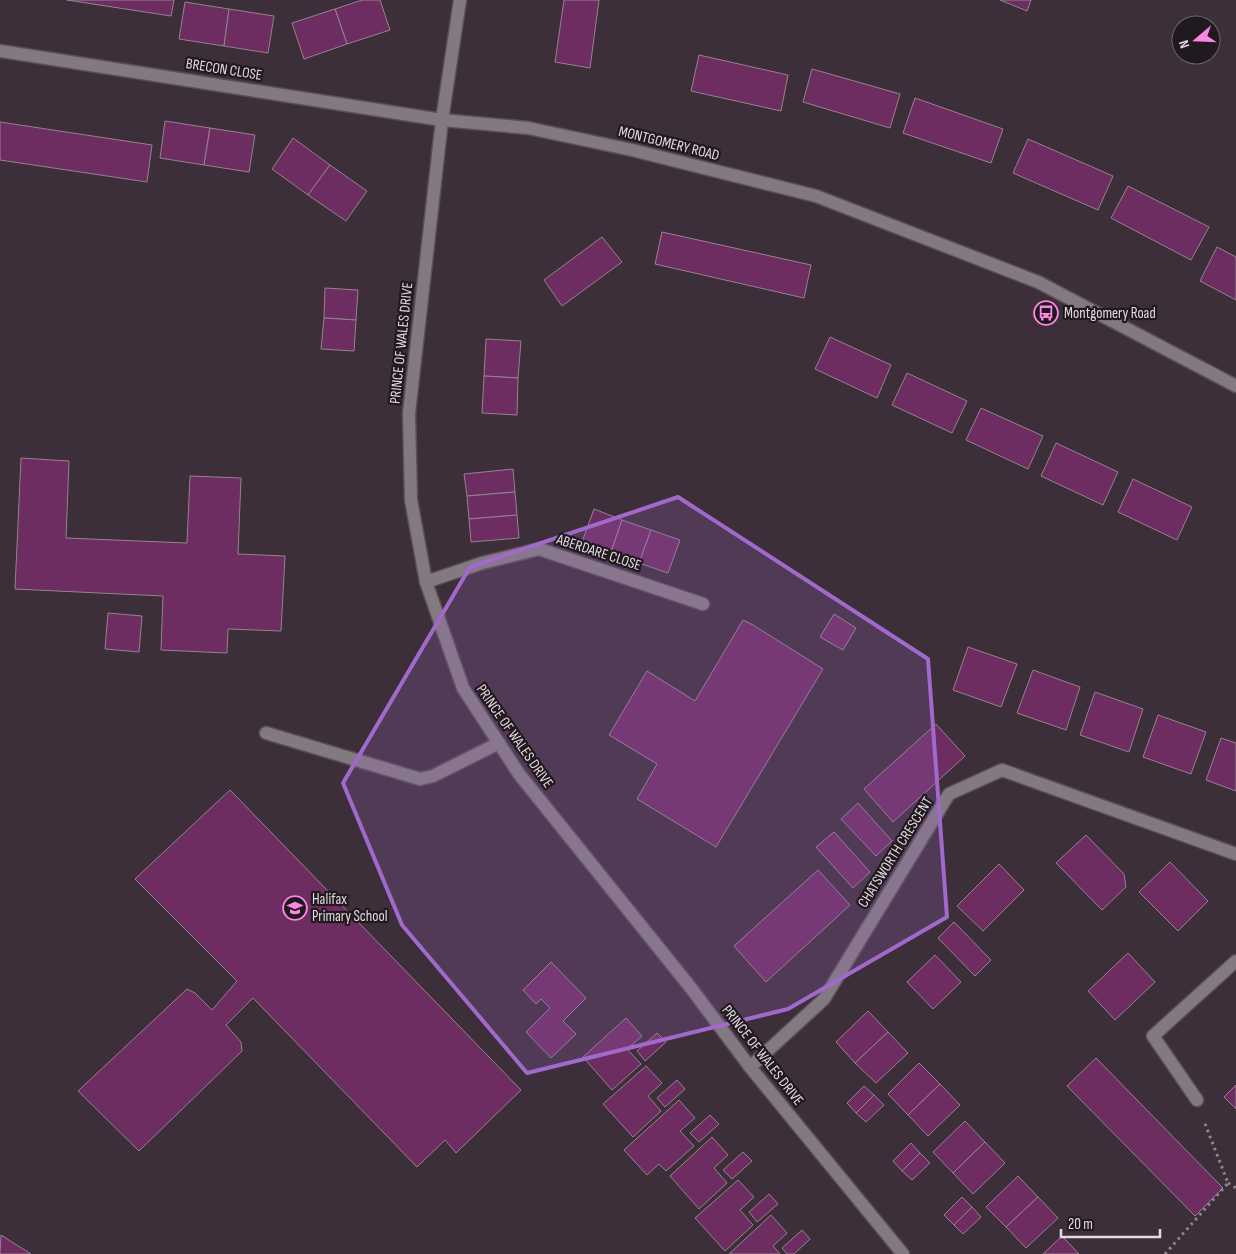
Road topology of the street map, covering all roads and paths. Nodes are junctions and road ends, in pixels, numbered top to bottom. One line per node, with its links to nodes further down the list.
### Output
1 (460, 0): 3 (street, PRINCE OF WALES DRIVE)
2 (0, 51): 3 (street, BRECON CLOSE)
3 (442, 120): 4 (street, MONTGOMERY ROAD); 5 (street, PRINCE OF WALES DRIVE)
4 (1236, 386)
5 (426, 582): 6 (street, ABERDARE CLOSE); 8 (street, PRINCE OF WALES DRIVE)
6 (702, 604)
7 (266, 733): 8 (street)
8 (499, 743): 11 (street, PRINCE OF WALES DRIVE)
9 (1236, 854): 11 (street, CHATSWORTH CRESCENT)
10 (1236, 961): 12 (street)
11 (750, 1067): 15 (street, PRINCE OF WALES DRIVE)
12 (1196, 1100): 13 (path)
13 (1228, 1183): 14 (path); 16 (path)
14 (1236, 1188)
15 (903, 1254)
16 (1165, 1254)

